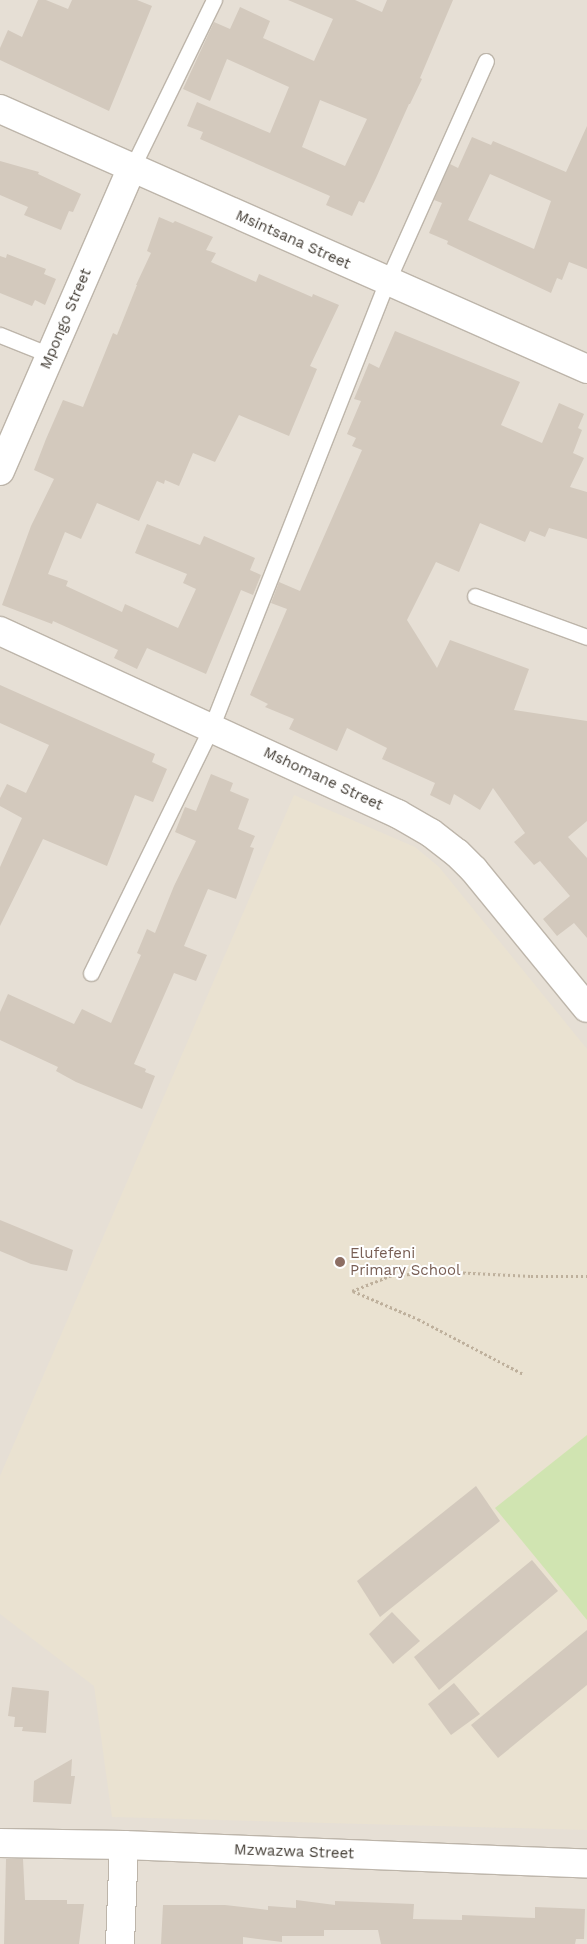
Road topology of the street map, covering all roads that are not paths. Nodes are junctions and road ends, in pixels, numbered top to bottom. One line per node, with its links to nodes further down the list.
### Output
1 (214, 0): 4 (lane)
2 (486, 62): 5 (lane)
3 (0, 109): 4 (street, Msintsana Street)
4 (132, 168): 5 (street, Msintsana Street); 7 (street, Mpongo Street)
5 (387, 282): 8 (street, Msintsana Street); 13 (lane)
6 (0, 335): 7 (lane)
7 (50, 356): 9 (street, Mpongo Street)
8 (587, 369)
9 (0, 471)
10 (475, 596): 12 (lane)
11 (0, 631): 13 (street, Mshomane Street)
12 (587, 637)
13 (211, 728): 14 (lane); 15 (street, Mshomane Street)
14 (90, 973)
15 (587, 1008)
16 (0, 1842): 17 (street, Mzwazwa Street)
17 (124, 1845): 18 (street, Mzwazwa Street); 19 (street)
18 (587, 1864)
19 (120, 1944)

